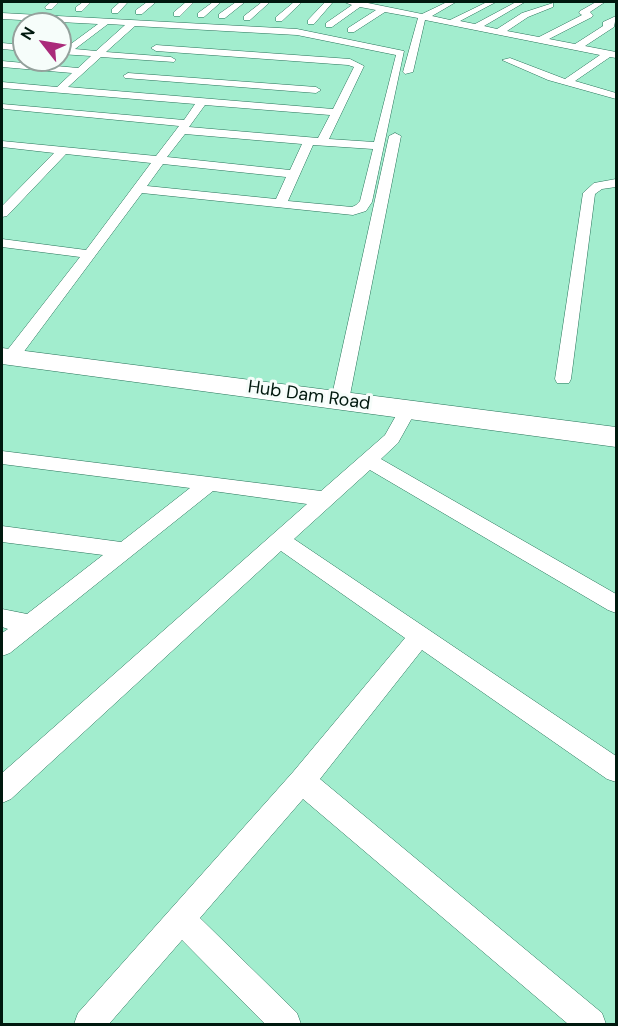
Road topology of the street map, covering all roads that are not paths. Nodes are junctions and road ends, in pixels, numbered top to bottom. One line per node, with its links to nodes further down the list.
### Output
1 (87, 2): 23 (street)
2 (124, 2): 25 (street)
3 (152, 2): 27 (street)
4 (190, 2): 46 (street)
5 (217, 2): 29 (street)
6 (241, 2): 30 (street)
7 (266, 2): 33 (street)
8 (298, 2): 35 (street)
9 (329, 2): 42 (street)
10 (348, 2): 16 (street)
11 (409, 2): 26 (street)
12 (452, 2): 31 (street)
13 (492, 2): 43 (street)
14 (520, 2): 48 (street)
15 (602, 2): 40 (street)
16 (360, 3): 17 (street); 47 (street)
17 (374, 3): 22 (street)
18 (550, 5): 24 (street)
19 (54, 6): 20 (street)
20 (38, 7)
21 (69, 8): 23 (street)
22 (385, 8): 26 (street); 50 (street)
23 (80, 9): 25 (street)
24 (540, 9): 28 (street); 52 (street)
25 (106, 10): 27 (street)
26 (395, 10): 31 (street)
27 (139, 12): 46 (street)
28 (556, 14)
29 (201, 15): 30 (street); 46 (street)
30 (222, 16): 33 (street)
31 (424, 16): 43 (street); 95 (street)
32 (567, 17): 40 (street)
33 (247, 18): 35 (street)
34 (616, 18): 56 (street)
35 (279, 19): 38 (street)
36 (72, 20): 37 (street)
37 (78, 20): 41 (street); 45 (street)
38 (290, 20)
39 (300, 21): 42 (street)
40 (579, 21): 54 (street)
41 (106, 22): 44 (street); 55 (street)
42 (311, 22): 47 (street)
43 (452, 22): 48 (street)
44 (133, 23): 46 (street); 58 (street)
45 (72, 25)
46 (170, 25): 59 (street); 61 (street); 83 (street)
47 (330, 25): 50 (street)
48 (477, 27): 52 (street)
49 (525, 29): 53 (street)
50 (351, 30): 51 (street)
51 (361, 32)
52 (500, 32): 53 (street)
53 (515, 34): 54 (street)
54 (540, 40): 56 (street)
55 (72, 45)
56 (577, 47): 60 (street)
57 (72, 52): 58 (street)
58 (99, 54): 61 (street); 66 (street)
59 (264, 54): 65 (street); 68 (street)
60 (613, 54): 70 (street)
61 (146, 58): 63 (street); 69 (street)
62 (507, 60): 70 (street)
63 (211, 63)
64 (2, 64): 66 (street)
65 (255, 67)
66 (80, 70): 73 (street)
67 (345, 74): 68 (street)
68 (356, 75): 79 (street)
69 (128, 76): 74 (street); 75 (street)
70 (567, 82): 76 (street)
71 (2, 85): 72 (street)
72 (27, 87): 73 (street); 78 (street)
73 (59, 90): 75 (street)
74 (316, 90)
75 (111, 94): 77 (street)
76 (616, 96)
77 (202, 102): 79 (street); 80 (street)
78 (3, 107): 80 (street)
79 (338, 113): 81 (street)
80 (184, 127): 81 (street); 85 (street)
81 (316, 141): 83 (street); 86 (street)
82 (2, 144): 84 (street)
83 (380, 146): 89 (street)
84 (63, 150): 85 (street); 90 (street)
85 (158, 160): 86 (street); 88 (street)
86 (294, 174): 89 (street)
87 (616, 183): 94 (street)
88 (137, 189): 89 (street); 92 (street)
89 (280, 204)
90 (2, 213)
91 (2, 243): 92 (street)
92 (88, 254): 93 (street)
93 (6, 356): 95 (main road, Hub Dam Road)
94 (563, 379)
95 (340, 400): 96 (main road, Hub Dam Road)
96 (408, 409): 97 (main road, Hub Dam Road); 99 (street)
97 (616, 437)
98 (2, 457): 100 (street)
99 (368, 460): 101 (street); 105 (street)
100 (209, 484): 101 (street); 104 (street)
101 (326, 499): 103 (street)
102 (2, 534): 104 (street)
103 (280, 540): 108 (street); 112 (street)
104 (124, 550): 107 (street)
105 (616, 604)
106 (2, 618): 107 (street)
107 (30, 624): 109 (street)
108 (420, 636): 110 (street); 111 (street)
109 (2, 646)
110 (616, 770)
111 (302, 781): 113 (street); 116 (street)
112 (2, 790)
113 (181, 919): 114 (street); 115 (street)
114 (89, 1024)
115 (286, 1024)
116 (591, 1024)

